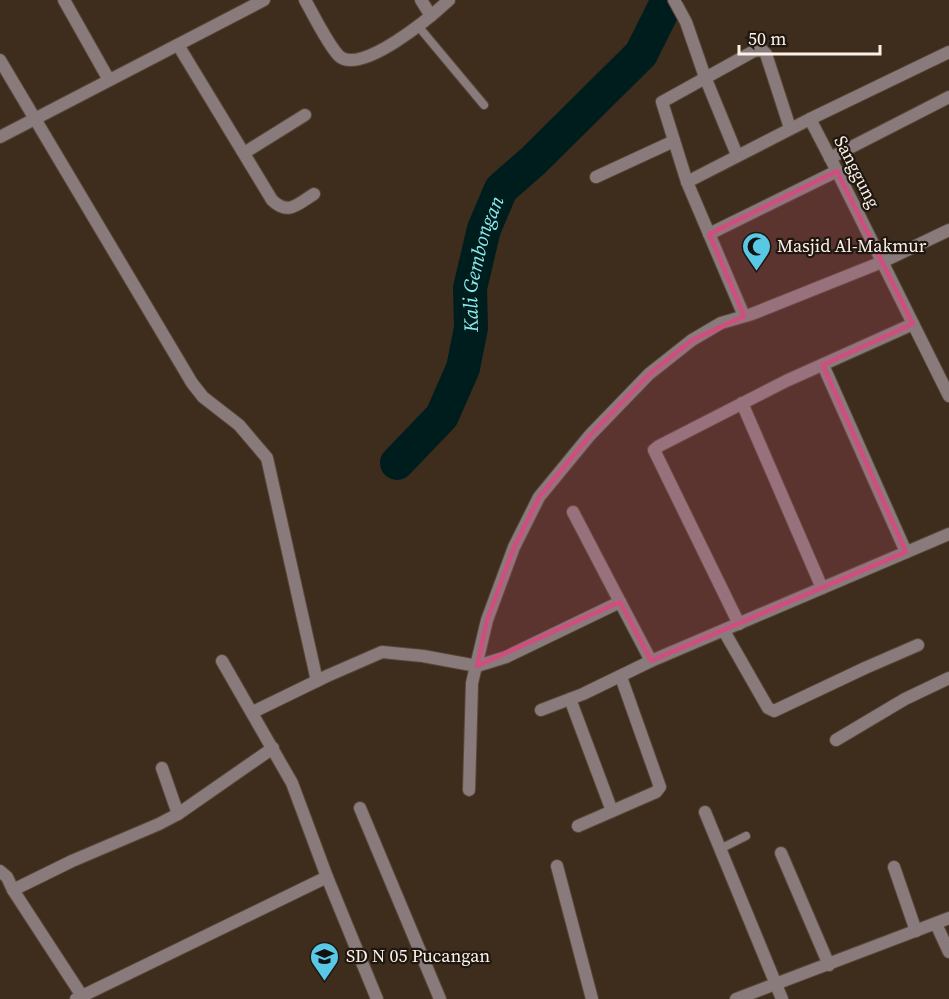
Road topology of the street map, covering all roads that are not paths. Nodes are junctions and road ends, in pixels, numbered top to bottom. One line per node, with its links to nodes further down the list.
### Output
1 (64, 0): 13 (street)
2 (264, 0): 9 (street)
3 (305, 0): 8 (street)
4 (421, 0): 7 (street)
5 (449, 0): 7 (street)
6 (674, 0): 12 (street)
7 (431, 16): 8 (street)
8 (418, 26): 15 (lane)
9 (178, 45): 13 (street); 22 (street)
10 (949, 52): 18 (street)
11 (0, 60): 17 (street)
12 (705, 77): 19 (street); 21 (street); 23 (street)
13 (109, 80): 17 (street)
14 (949, 97): 24 (street)
15 (484, 105)
16 (305, 115): 22 (street)
17 (35, 118): 20 (street); 50 (street)
18 (810, 119): 19 (street); 24 (street, Sanggung)
19 (790, 128): 23 (street)
20 (0, 137)
21 (674, 141): 26 (street); 27 (street)
22 (244, 153): 28 (street)
23 (736, 155): 27 (street)
24 (830, 158): 25 (street, Sanggung)
25 (837, 171): 30 (street); 31 (street, Sanggung)
26 (596, 177)
27 (687, 182): 30 (street)
28 (314, 194)
29 (949, 230): 31 (street)
30 (709, 234): 32 (street)
31 (882, 262): 32 (street); 33 (street, Sanggung)
32 (744, 316): 47 (street)
33 (914, 324): 34 (street); 35 (street, Sanggung)
34 (823, 365): 36 (street); 39 (street)
35 (949, 396)
36 (742, 403): 40 (street); 42 (street)
37 (573, 512): 41 (street)
38 (949, 534): 39 (street)
39 (906, 552): 40 (street)
40 (822, 588): 42 (street)
41 (620, 602): 46 (street); 47 (street)
42 (739, 624): 43 (street)
43 (724, 631): 44 (street); 46 (street)
44 (918, 645)
45 (222, 661): 53 (street)
46 (651, 661): 48 (street)
47 (477, 666): 50 (street); 57 (street)
48 (621, 677): 51 (street); 59 (street)
49 (949, 678): 54 (street)
50 (317, 681): 53 (street)
51 (570, 699): 52 (street); 59 (street)
52 (541, 710)
53 (253, 712): 55 (street)
54 (836, 740)
55 (273, 748): 61 (street); 69 (street)
56 (162, 768): 61 (street)
57 (469, 790)
58 (360, 808): 79 (street)
59 (612, 811): 62 (street)
60 (705, 812): 64 (street)
61 (178, 814): 70 (street)
62 (578, 826)
63 (746, 836): 64 (lane)
64 (720, 849): 76 (street)
65 (781, 853): 75 (street)
66 (557, 866): 80 (street)
67 (894, 867): 73 (street)
68 (0, 872): 70 (street)
69 (327, 877): 77 (street); 78 (street)
70 (13, 890): 77 (street)
71 (949, 918): 72 (street)
72 (936, 924): 73 (street); 74 (street)
73 (916, 931): 75 (street)
74 (949, 952)
75 (829, 965): 76 (street)
76 (776, 985): 81 (street); 82 (street)
77 (81, 998)
78 (377, 999)
79 (440, 999)
80 (592, 999)
81 (736, 999)
82 (782, 999)

